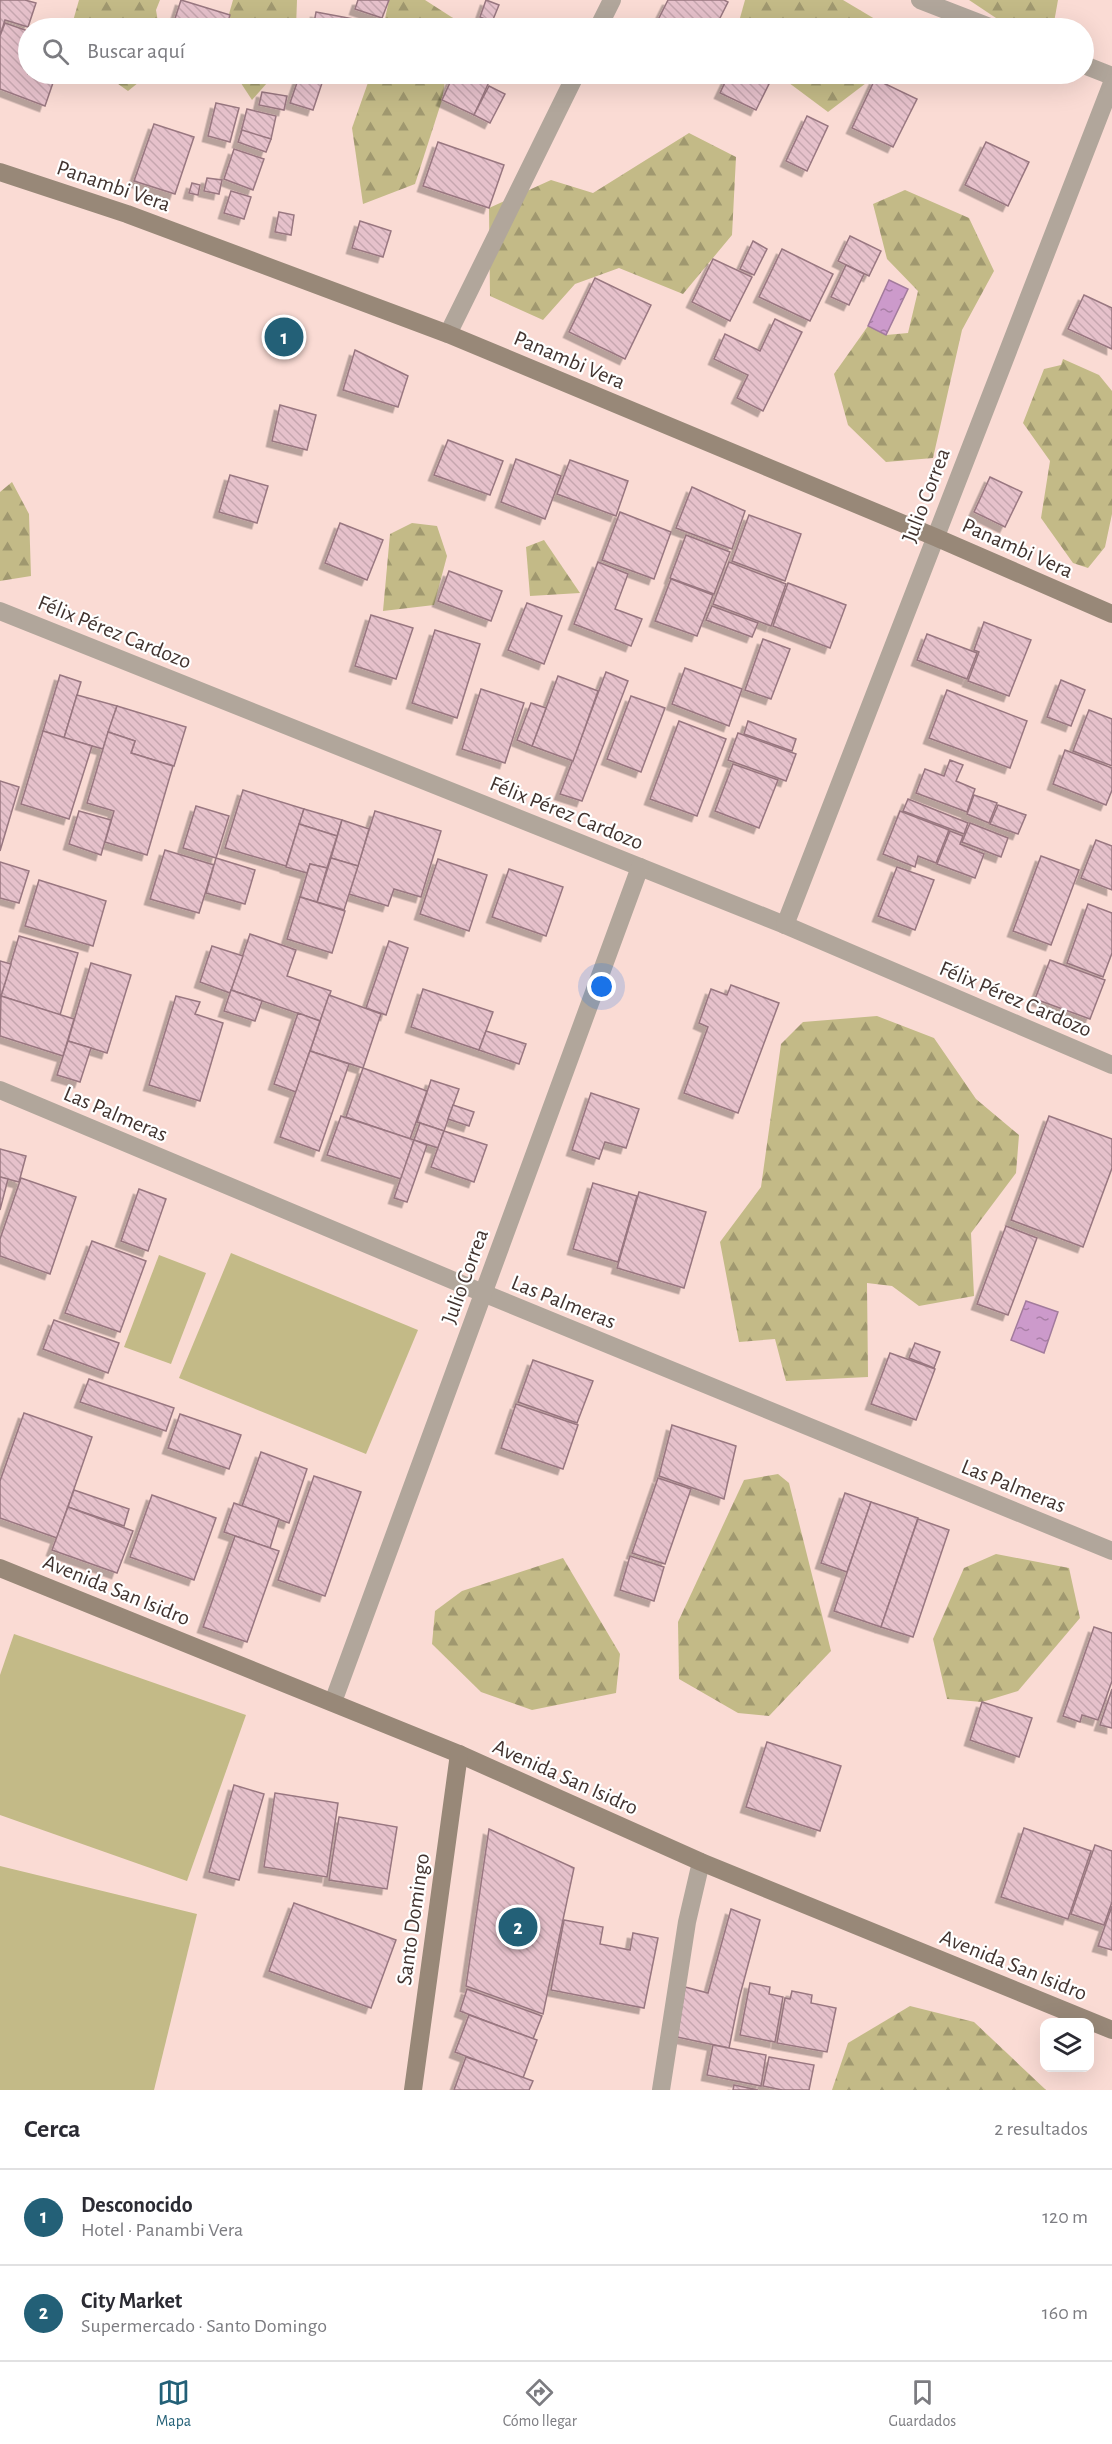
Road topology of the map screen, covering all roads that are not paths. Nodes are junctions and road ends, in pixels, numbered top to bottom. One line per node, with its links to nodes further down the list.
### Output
1 (612, 0): 3 (street)
2 (920, 0): 4 (street)
3 (603, 18)
4 (966, 18)
5 (1094, 69): 6 (street)
6 (1112, 76)
7 (1112, 83): 11 (street, Julio Correa)
8 (571, 84): 10 (street)
9 (0, 172): 10 (street, Panambi Vera)
10 (448, 334): 11 (street, Panambi Vera)
11 (935, 537): 13 (street, Panambi Vera); 15 (street, Julio Correa)
12 (0, 610): 14 (street, Félix Pérez Cardozo)
13 (1112, 614)
14 (640, 867): 15 (street, Félix Pérez Cardozo); 18 (street, Julio Correa)
15 (785, 925): 16 (street, Félix Pérez Cardozo)
16 (1112, 1065)
17 (0, 1090): 18 (street, Las Palmeras)
18 (483, 1293): 19 (street, Las Palmeras); 21 (street, Julio Correa)
19 (1112, 1551)
20 (0, 1568): 21 (street, Avenida San Isidro)
21 (333, 1702): 22 (street, Avenida San Isidro)
22 (459, 1754): 23 (street, Avenida San Isidro); 25 (street, Santo Domingo)
23 (701, 1862): 24 (street, Avenida San Isidro); 26 (street)
24 (1112, 2030)
25 (413, 2090)
26 (661, 2090)

